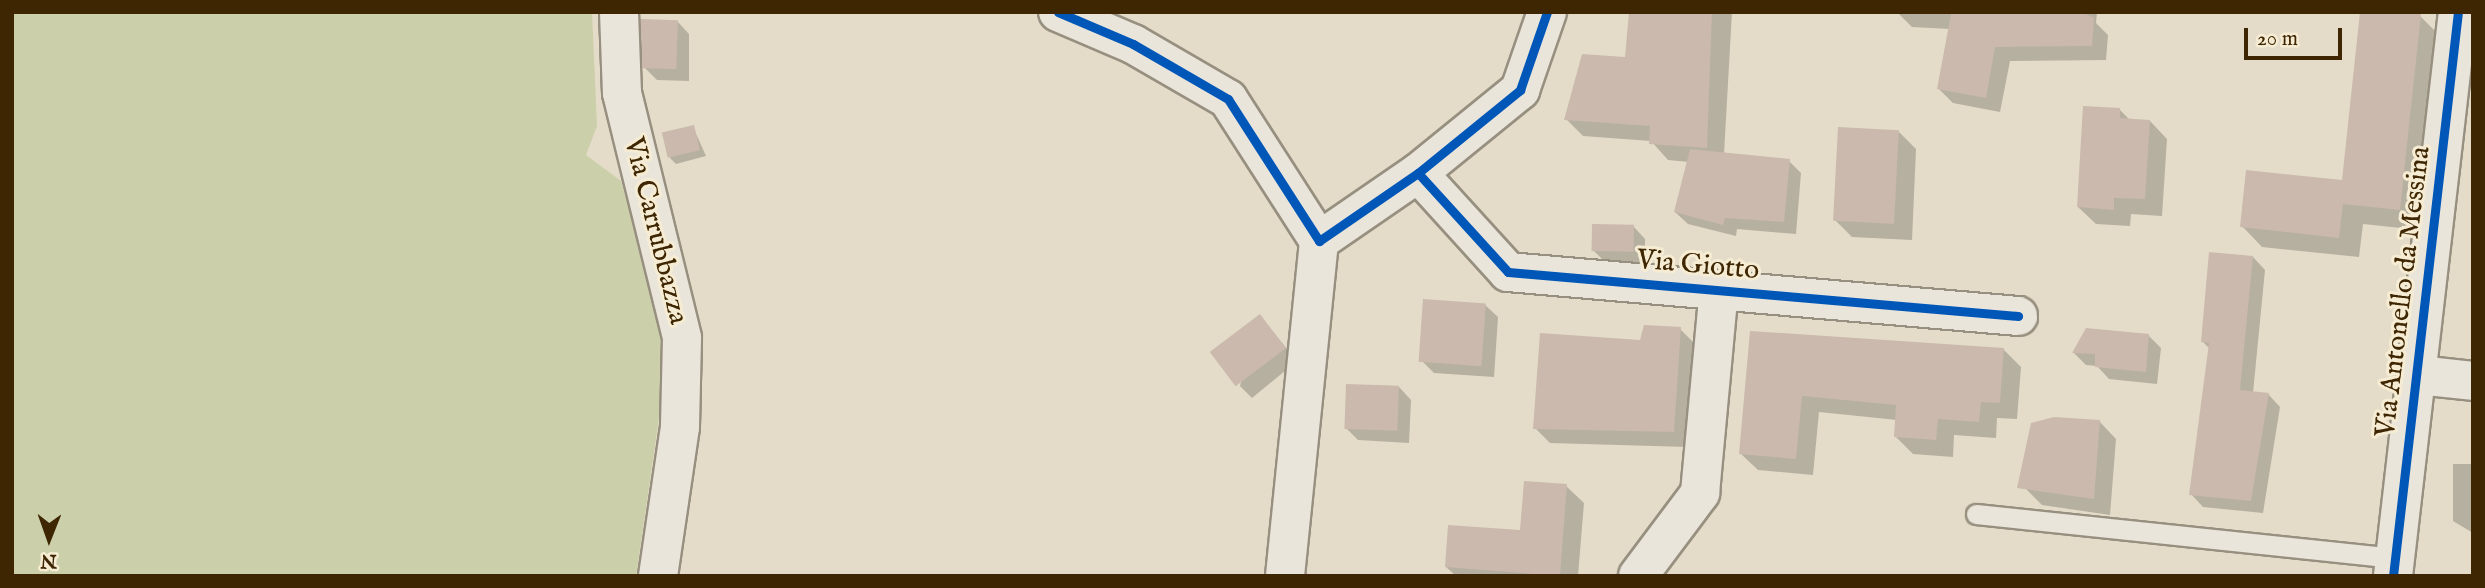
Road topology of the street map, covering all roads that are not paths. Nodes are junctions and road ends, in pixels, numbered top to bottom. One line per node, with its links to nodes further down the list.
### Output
1 (619, 12): 13 (street, Via Carrubbazza)
2 (1058, 12): 6 (street)
3 (1547, 12): 5 (street)
4 (2458, 12): 9 (street, Via Antonello da Messina)
5 (1418, 173): 6 (street); 7 (street, Via Giotto)
6 (1319, 242): 14 (street)
7 (1719, 290): 8 (street, Via Giotto); 15 (street)
8 (2018, 316)
9 (2418, 375): 10 (street); 12 (street, Via Antonello da Messina)
10 (2473, 380)
11 (1976, 514): 12 (lane)
12 (2394, 567)
13 (658, 576)
14 (1285, 576)
15 (1638, 576)

